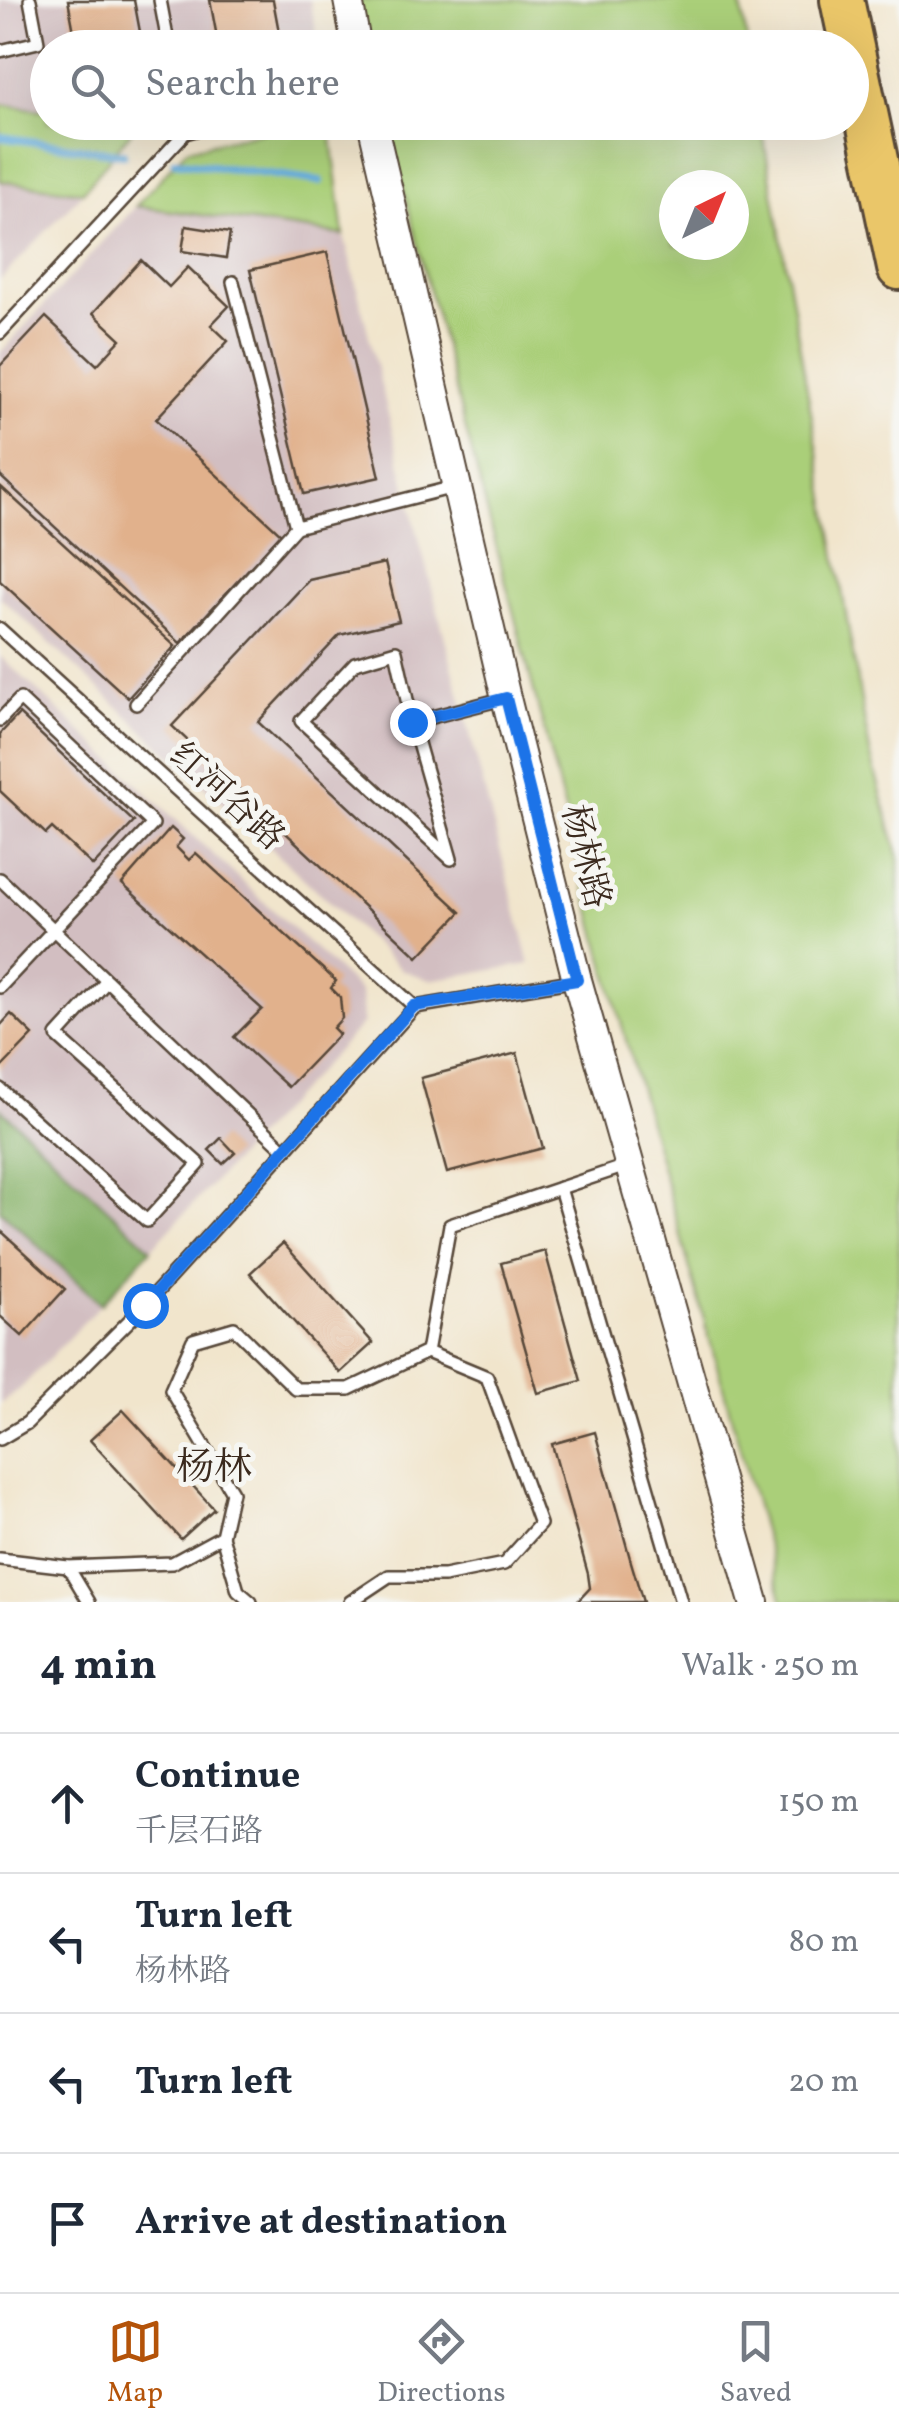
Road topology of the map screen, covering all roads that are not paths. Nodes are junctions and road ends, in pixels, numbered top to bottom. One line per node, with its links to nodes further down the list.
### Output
1 (30, 0): 5 (lane)
2 (160, 0): 6 (lane)
3 (348, 0): 7 (street)
4 (842, 0): 8 (highway)
5 (36, 30)
6 (165, 30)
7 (354, 30)
8 (848, 30)
9 (30, 44): 10 (lane)
10 (0, 51)
11 (869, 127): 14 (highway)
12 (173, 140): 16 (lane)
13 (376, 140): 17 (street, 杨林路)
14 (899, 268)
15 (233, 282): 18 (lane)
16 (0, 334)
17 (458, 486): 18 (lane); 20 (street, 杨林路)
18 (296, 527): 21 (lane)
19 (0, 629): 29 (lane, 红河谷路)
20 (506, 698): 23 (lane); 26 (street, 杨林路)
21 (136, 704)
22 (0, 720): 25 (lane)
23 (412, 722): 23 (lane)
24 (0, 879): 25 (lane)
25 (54, 930): 27 (lane); 28 (lane)
26 (577, 980): 29 (lane); 32 (street, 杨林路)
27 (107, 981): 30 (lane); 31 (lane)
28 (0, 986)
29 (414, 1006): 31 (lane)
30 (0, 1088)
31 (285, 1150): 35 (lane)
32 (630, 1165): 33 (lane); 43 (street, 杨林路)
33 (560, 1188): 34 (lane); 42 (lane)
34 (427, 1352): 36 (lane); 41 (lane)
35 (0, 1439)
36 (222, 1536): 38 (lane); 40 (lane)
37 (0, 1559): 38 (lane)
38 (68, 1567): 39 (lane)
39 (89, 1602)
40 (251, 1602)
41 (350, 1602)
42 (680, 1602)
43 (754, 1602)

